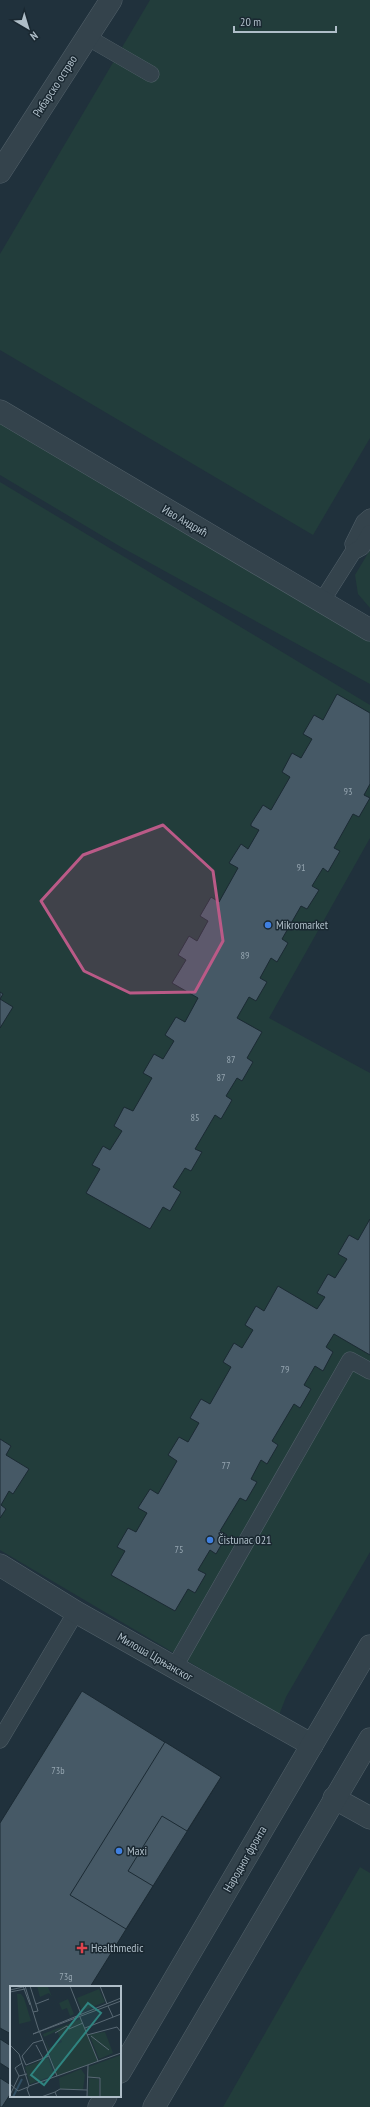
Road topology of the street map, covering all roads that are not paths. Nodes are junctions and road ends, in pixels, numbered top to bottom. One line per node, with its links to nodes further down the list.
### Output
1 (111, 0): 2 (street, Рибарско острво)
2 (87, 38): 3 (lane); 4 (street, Рибарско острво)
3 (151, 74)
4 (0, 172)
5 (0, 412): 9 (street, Иво Андрић)
6 (370, 517): 8 (lane)
7 (370, 533): 8 (lane)
8 (352, 552): 9 (lane)
9 (322, 601): 10 (street, Иво Андрић)
10 (370, 630)
11 (370, 1371): 15 (lane)
12 (0, 1565): 13 (street, Милоша Црњанског)
13 (76, 1612): 15 (street, Милоша Црњанског); 17 (lane)
14 (370, 1646): 18 (street, Народног фронта)
15 (174, 1668): 18 (street, Милоша Црњанског)
16 (370, 1739): 19 (street)
17 (0, 1740)
18 (312, 1745): 21 (street, Народног фронта)
19 (334, 1798): 20 (street); 24 (street)
20 (370, 1818)
21 (121, 2070)
22 (105, 2097): 23 (street)
23 (99, 2107)
24 (154, 2107)

